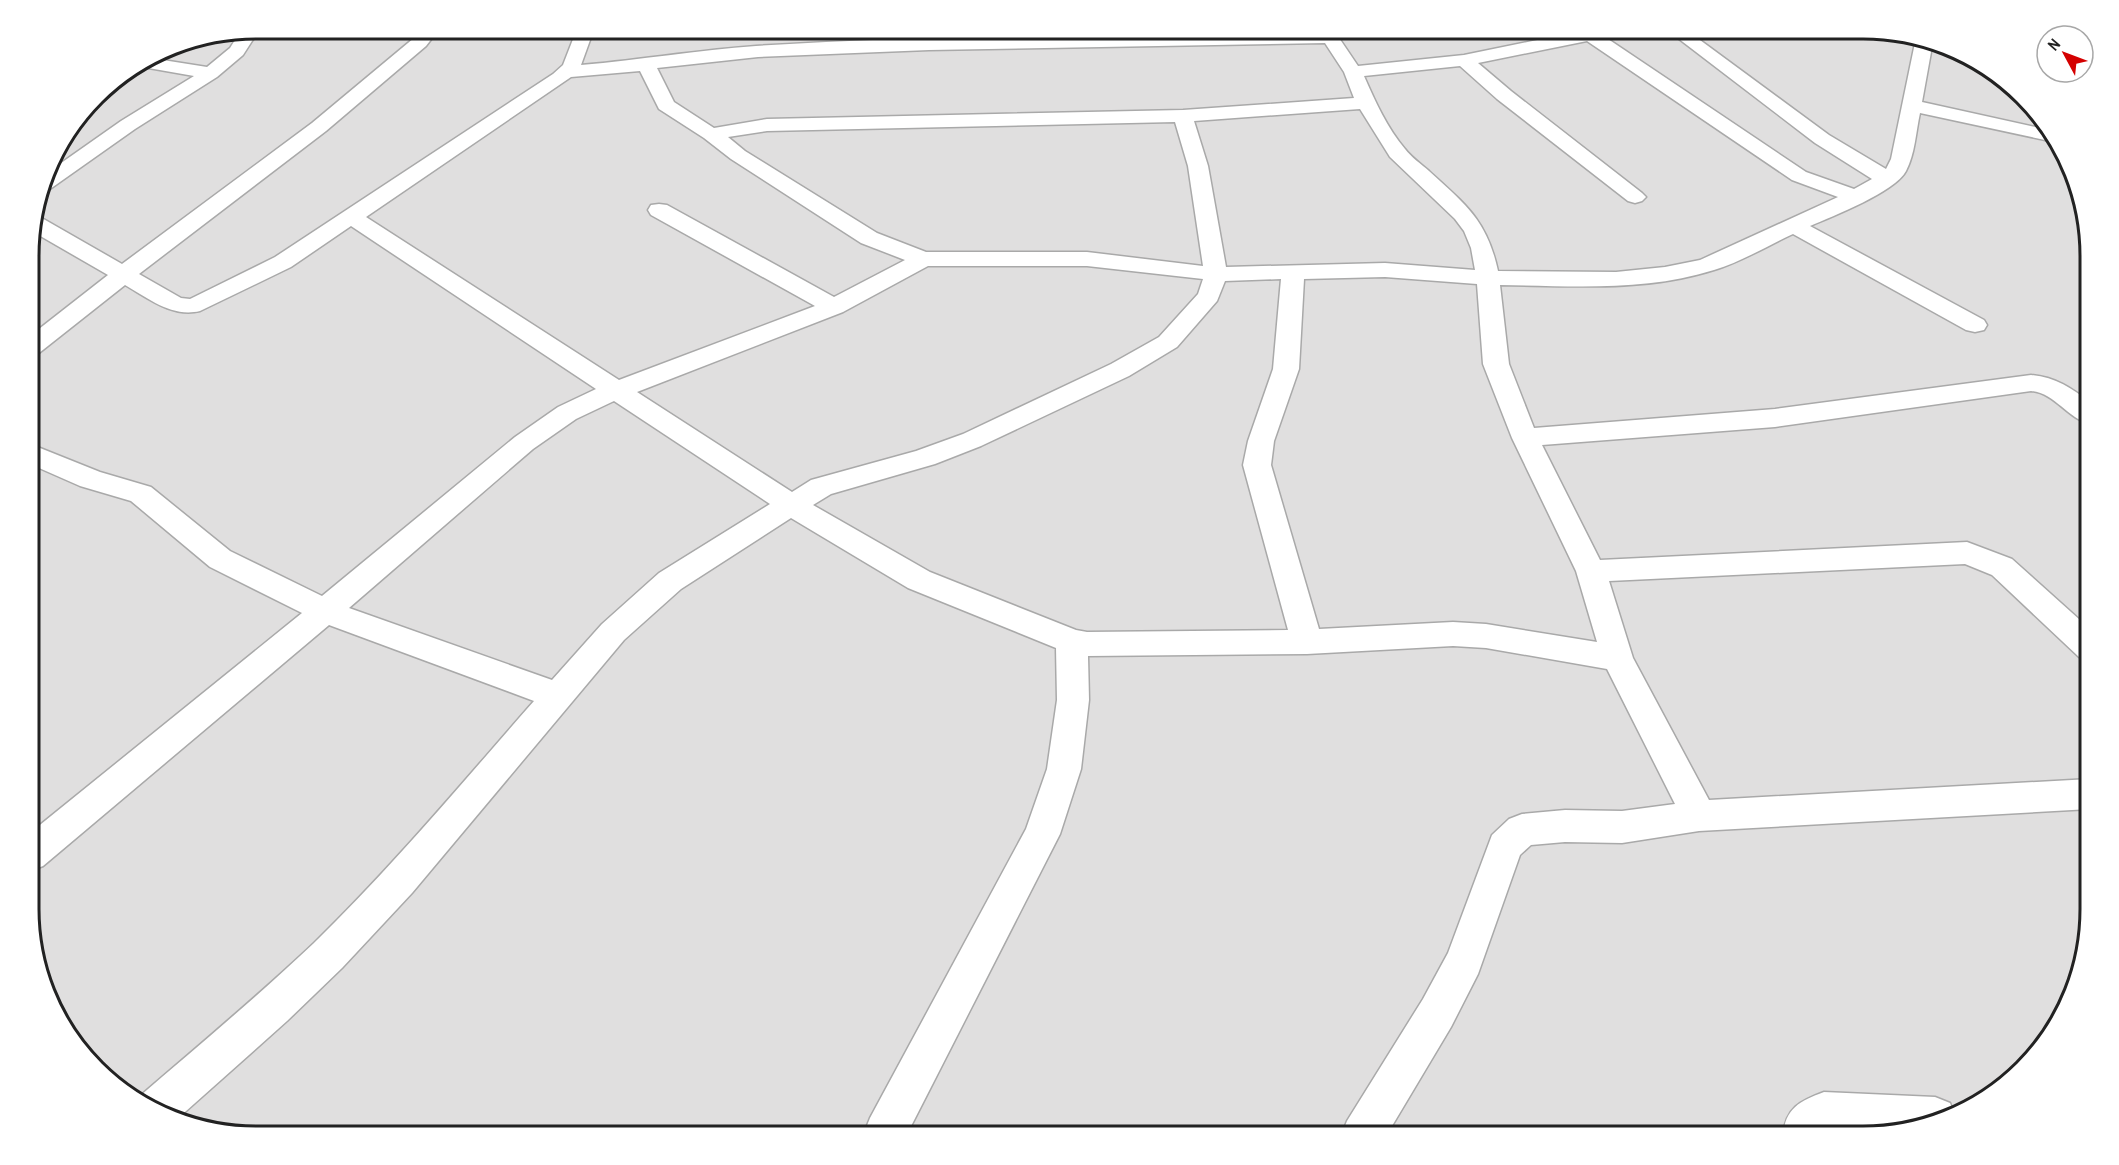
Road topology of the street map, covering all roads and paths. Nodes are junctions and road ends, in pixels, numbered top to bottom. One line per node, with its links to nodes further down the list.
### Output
1 (244, 39): 19 (street)
2 (422, 39): 36 (street)
3 (580, 39): 17 (street)
4 (802, 39): 13 (street)
5 (943, 39): 11 (street)
6 (1099, 39): 11 (street)
7 (1332, 39): 18 (street)
8 (1556, 39): 14 (street)
9 (1596, 39): 28 (street)
10 (1689, 39): 26 (street)
11 (946, 43): 13 (street)
12 (1923, 48): 21 (street)
13 (805, 50): 16 (street)
14 (1464, 60): 18 (street); 27 (street)
15 (155, 64): 19 (street)
16 (646, 65): 17 (street); 23 (street)
17 (567, 72): 30 (street)
18 (1353, 72): 20 (street)
19 (211, 73): 25 (street)
20 (1366, 103): 22 (street); 37 (street)
21 (1911, 105): 24 (street); 26 (street)
22 (1183, 116): 23 (street); 35 (street)
23 (711, 134): 33 (street)
24 (2042, 135)
25 (55, 177)
26 (1887, 179): 28 (street)
27 (1635, 197)
28 (1856, 197): 31 (street)
29 (659, 210): 38 (street)
30 (352, 217): 36 (street); 41 (street)
31 (1794, 226): 37 (street); 39 (street)
32 (41, 227): 36 (street)
33 (923, 259): 35 (street); 38 (street)
34 (1293, 271): 35 (street); 37 (street); 50 (street)
35 (1216, 274): 45 (street)
36 (122, 275): 40 (street)
37 (1488, 278): 43 (street)
38 (835, 307): 41 (street)
39 (1976, 325)
40 (39, 341)
41 (618, 390): 45 (street); 47 (street)
42 (2080, 408): 43 (street)
43 (1525, 438): 46 (street)
44 (39, 457): 47 (street)
45 (790, 504): 49 (street); 52 (street)
46 (1590, 571): 48 (street); 51 (street)
47 (326, 611): 52 (street); 55 (street)
48 (2080, 639)
49 (1072, 641): 50 (street); 58 (street)
50 (1307, 642): 51 (street)
51 (1617, 658): 54 (street)
52 (558, 696): 56 (street)
53 (2080, 795): 54 (street)
54 (1699, 816): 59 (street)
55 (39, 848)
56 (162, 1105)
57 (1923, 1117): 60 (street)
58 (891, 1126)
59 (1368, 1126)
60 (1805, 1126)

